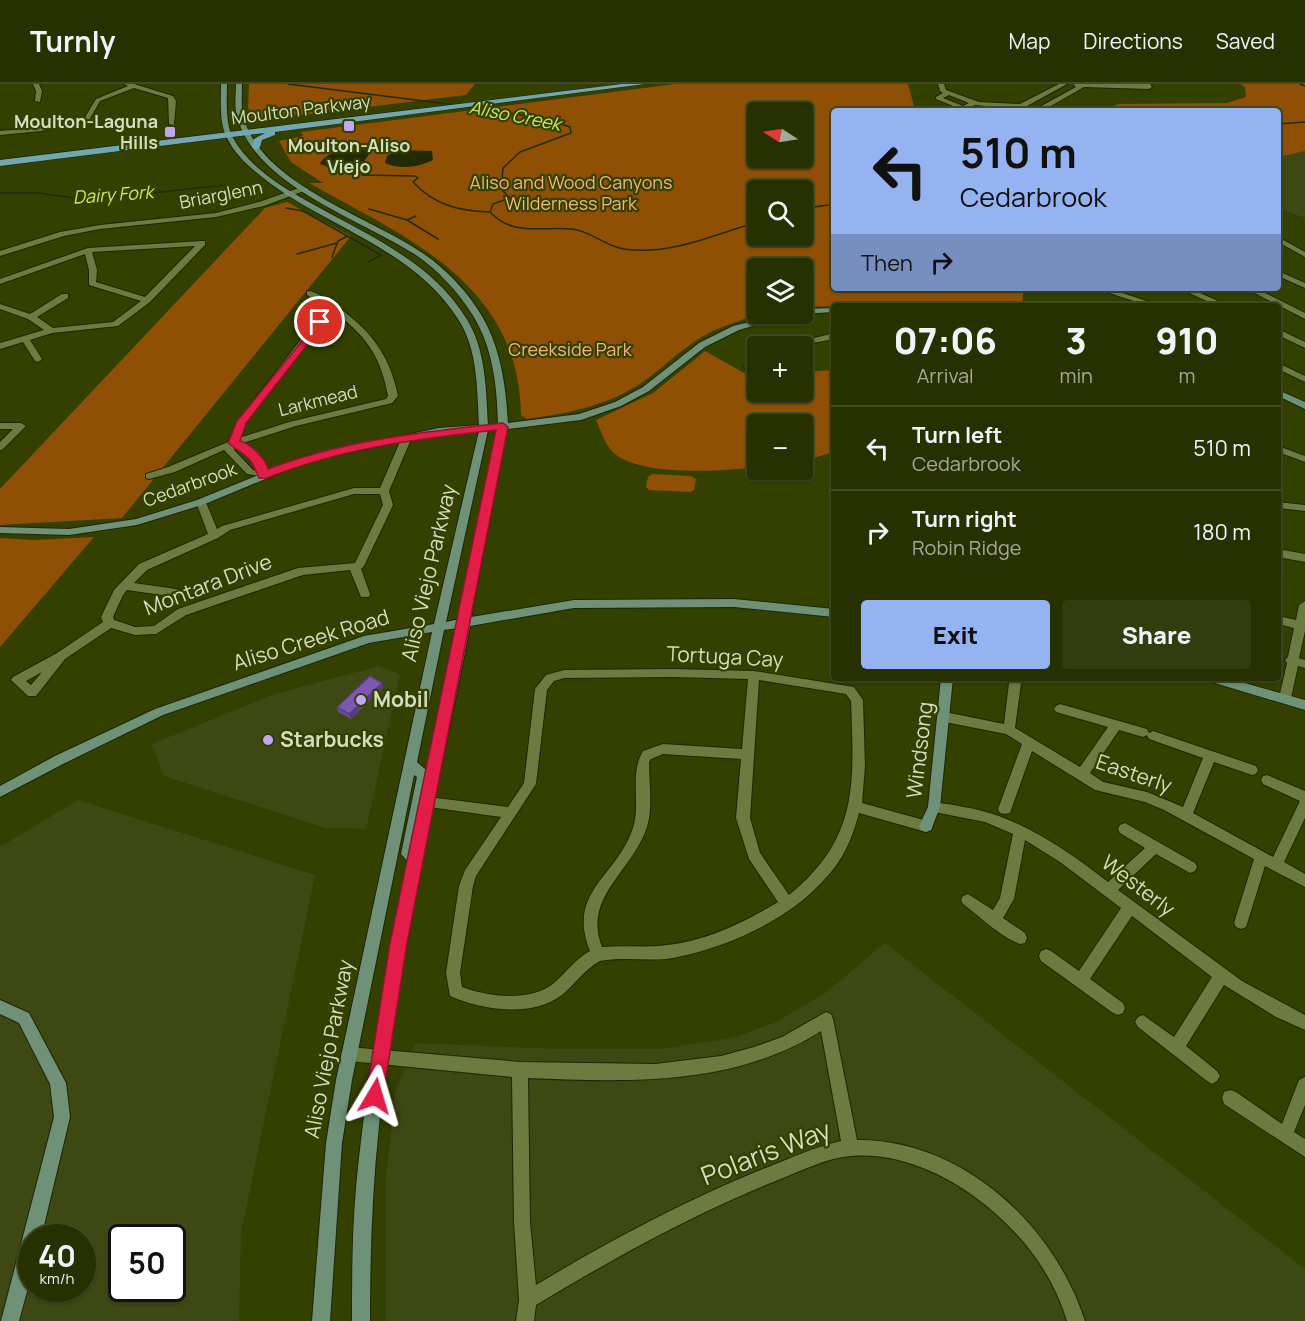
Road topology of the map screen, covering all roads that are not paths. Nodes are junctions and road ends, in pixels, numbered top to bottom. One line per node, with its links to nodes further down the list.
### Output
1 (36, 84): 15 (street)
2 (224, 84): 24 (main road)
3 (597, 84): 22 (main road, Moulton Parkway)
4 (625, 84): 13 (main road)
5 (641, 84): 13 (main road, Moulton Parkway)
6 (941, 84): 14 (street)
7 (1064, 84): 17 (street)
8 (1077, 84): 9 (street); 19 (street)
9 (1130, 84): 10 (street)
10 (1147, 84)
11 (131, 85): 20 (street); 25 (street)
12 (238, 86): 22 (main road)
13 (615, 87): 23 (main road, Moulton Parkway)
14 (949, 93): 16 (street); 16 (street)
15 (38, 101)
16 (974, 103): 17 (street)
17 (1021, 106): 18 (street)
18 (1027, 108)
19 (1042, 108)
20 (172, 124)
21 (0, 128): 25 (street)
22 (245, 129): 23 (main road, Moulton Parkway); 24 (main road, Moulton Parkway); 27 (main road, Aliso Viejo Parkway)
23 (283, 129): 27 (main road)
24 (228, 131): 28 (main road, Moulton Parkway); 29 (main road, Moulton Parkway); 31 (main road, Aliso Viejo Parkway)
25 (17, 132): 26 (street)
26 (0, 133)
27 (255, 147): 30 (main road, Aliso Viejo Parkway)
28 (0, 156)
29 (0, 163)
30 (305, 189): 31 (street, Briarglenn); 69 (main road, Aliso Viejo Parkway)
31 (291, 195): 34 (street, Briarglenn); 70 (main road, Aliso Viejo Parkway)
32 (1281, 241): 35 (street)
33 (88, 250): 37 (street); 44 (street); 44 (street)
34 (0, 254)
35 (1305, 255)
36 (1281, 274): 38 (street)
37 (0, 282)
38 (1305, 286)
39 (1108, 291): 45 (street)
40 (1189, 291): 46 (street)
41 (1255, 291): 47 (street)
42 (310, 292): 50 (street)
43 (65, 296): 54 (street)
44 (147, 300): 56 (street)
45 (1148, 303)
46 (1218, 303)
47 (1279, 303)
48 (1281, 304): 53 (street)
49 (0, 306): 54 (street)
50 (340, 310): 72 (street); 72 (street, Larkmead)
51 (831, 310): 52 (main road)
52 (813, 311)
53 (1305, 316)
54 (31, 317): 56 (street)
55 (751, 324): 69 (main road, Cedarbrook)
56 (51, 331): 59 (street)
57 (1281, 333): 61 (street)
58 (831, 336): 60 (street)
59 (25, 338): 62 (street); 63 (street)
60 (813, 339)
61 (1305, 345)
62 (0, 346)
63 (38, 359)
64 (1281, 367): 65 (street)
65 (1305, 379)
66 (1281, 394): 67 (main road)
67 (1304, 404)
68 (0, 426): 73 (street)
69 (503, 427): 70 (main road, Cedarbrook); 95 (main road, Aliso Viejo Parkway)
70 (484, 428): 71 (main road, Cedarbrook); 98 (main road, Aliso Viejo Parkway)
71 (407, 437): 78 (main road, Cedarbrook); 80 (street)
72 (233, 443): 74 (street); 76 (street); 79 (street, Larkmead)
73 (0, 447)
74 (248, 450): 76 (street); 78 (street)
75 (1281, 450): 77 (street)
76 (235, 456): 78 (street)
77 (1305, 459)
78 (263, 475): 81 (main road, Cedarbrook)
79 (149, 476)
80 (384, 491): 85 (street, Montara Drive); 88 (street)
81 (201, 502): 84 (main road, Cedarbrook); 85 (street)
82 (1281, 504): 83 (street)
83 (1305, 508)
84 (0, 531)
85 (214, 536): 89 (street, Montara Drive)
86 (1281, 554): 87 (street)
87 (1305, 558)
88 (355, 566): 91 (street); 96 (street, Montara Drive)
89 (124, 586): 90 (street); 96 (street, Montara Drive)
90 (176, 593)
91 (365, 594)
92 (1305, 605): 97 (street)
93 (831, 613): 95 (main road, Aliso Creek Road)
94 (1281, 621): 97 (street)
95 (465, 622): 98 (main road, Aliso Creek Road); 121 (main road, Aliso Viejo Parkway)
96 (109, 623): 99 (street)
97 (1300, 625): 100 (street)
98 (439, 626): 115 (main road, Aliso Viejo Parkway); 119 (main road, Aliso Creek Road)
99 (61, 656)
100 (1291, 660): 101 (street); 106 (street)
101 (1305, 664)
102 (754, 675): 113 (street); 123 (street, Tortuga Cay); 126 (street, Tortuga Cay)
103 (947, 681): 109 (main road, Windsong)
104 (1223, 681): 106 (main road)
105 (1015, 682): 111 (street)
106 (1285, 698): 107 (main road)
107 (1305, 705)
108 (1060, 709): 110 (street)
109 (945, 717): 111 (street, Easterly); 124 (main road, Windsong)
110 (1117, 724): 114 (street); 117 (street)
111 (1009, 730): 112 (street, Easterly)
112 (1029, 743): 117 (street, Easterly); 125 (street)
113 (748, 754): 139 (street); 144 (street)
114 (1211, 755): 116 (street); 127 (street)
115 (411, 765): 133 (main road); 153 (main road, Aliso Viejo Parkway)
116 (1252, 770)
117 (1081, 776): 127 (street, Easterly)
118 (1267, 780): 120 (street)
119 (0, 792)
120 (1305, 797)
121 (429, 802): 126 (street); 133 (main road, Aliso Viejo Parkway)
122 (1305, 804): 134 (street)
123 (855, 806): 128 (street); 139 (street, Tortuga Cay)
124 (934, 807): 128 (main road, Windsong); 130 (street, Westerly)
125 (1005, 809)
126 (512, 813): 144 (street, Tortuga Cay)
127 (1186, 815): 132 (street, Easterly)
128 (926, 826)
129 (1125, 829): 131 (street)
130 (1020, 831): 137 (street, Westerly); 141 (street)
131 (1155, 847): 135 (street); 137 (street)
132 (1262, 857): 134 (street, Easterly); 142 (street)
133 (416, 861): 154 (main road, Aliso Viejo Parkway)
134 (1276, 864): 136 (street, Easterly)
135 (1190, 867)
136 (1305, 881)
137 (1109, 890): 140 (street, Westerly)
138 (968, 900): 141 (street)
139 (787, 904): 144 (street, Tortuga Cay)
140 (1130, 907): 146 (street, Westerly); 147 (street)
141 (994, 921): 143 (street)
142 (1241, 922)
143 (1020, 938)
144 (598, 954)
145 (1046, 956): 147 (street)
146 (1222, 975): 151 (street, Westerly); 152 (street)
147 (1081, 981): 149 (street)
148 (0, 1007): 162 (main road)
149 (1118, 1008)
150 (1143, 1022): 152 (street)
151 (1305, 1023)
152 (1176, 1048): 156 (street)
153 (349, 1054): 154 (street); 166 (main road, Aliso Viejo Parkway)
154 (379, 1057): 155 (street); 167 (main road, Aliso Viejo Parkway)
155 (520, 1070): 160 (street); 164 (street)
156 (1212, 1076)
157 (1305, 1085): 159 (street)
158 (1230, 1098): 159 (street)
159 (1285, 1136): 161 (street)
160 (850, 1148): 164 (street, Polaris Way); 169 (street, Polaris Way)
161 (1305, 1149)
162 (35, 1224)
163 (18, 1291): 165 (main road)
164 (528, 1300): 168 (street)
165 (10, 1321)
166 (321, 1321)
167 (361, 1321)
168 (525, 1321)
169 (1076, 1321)

